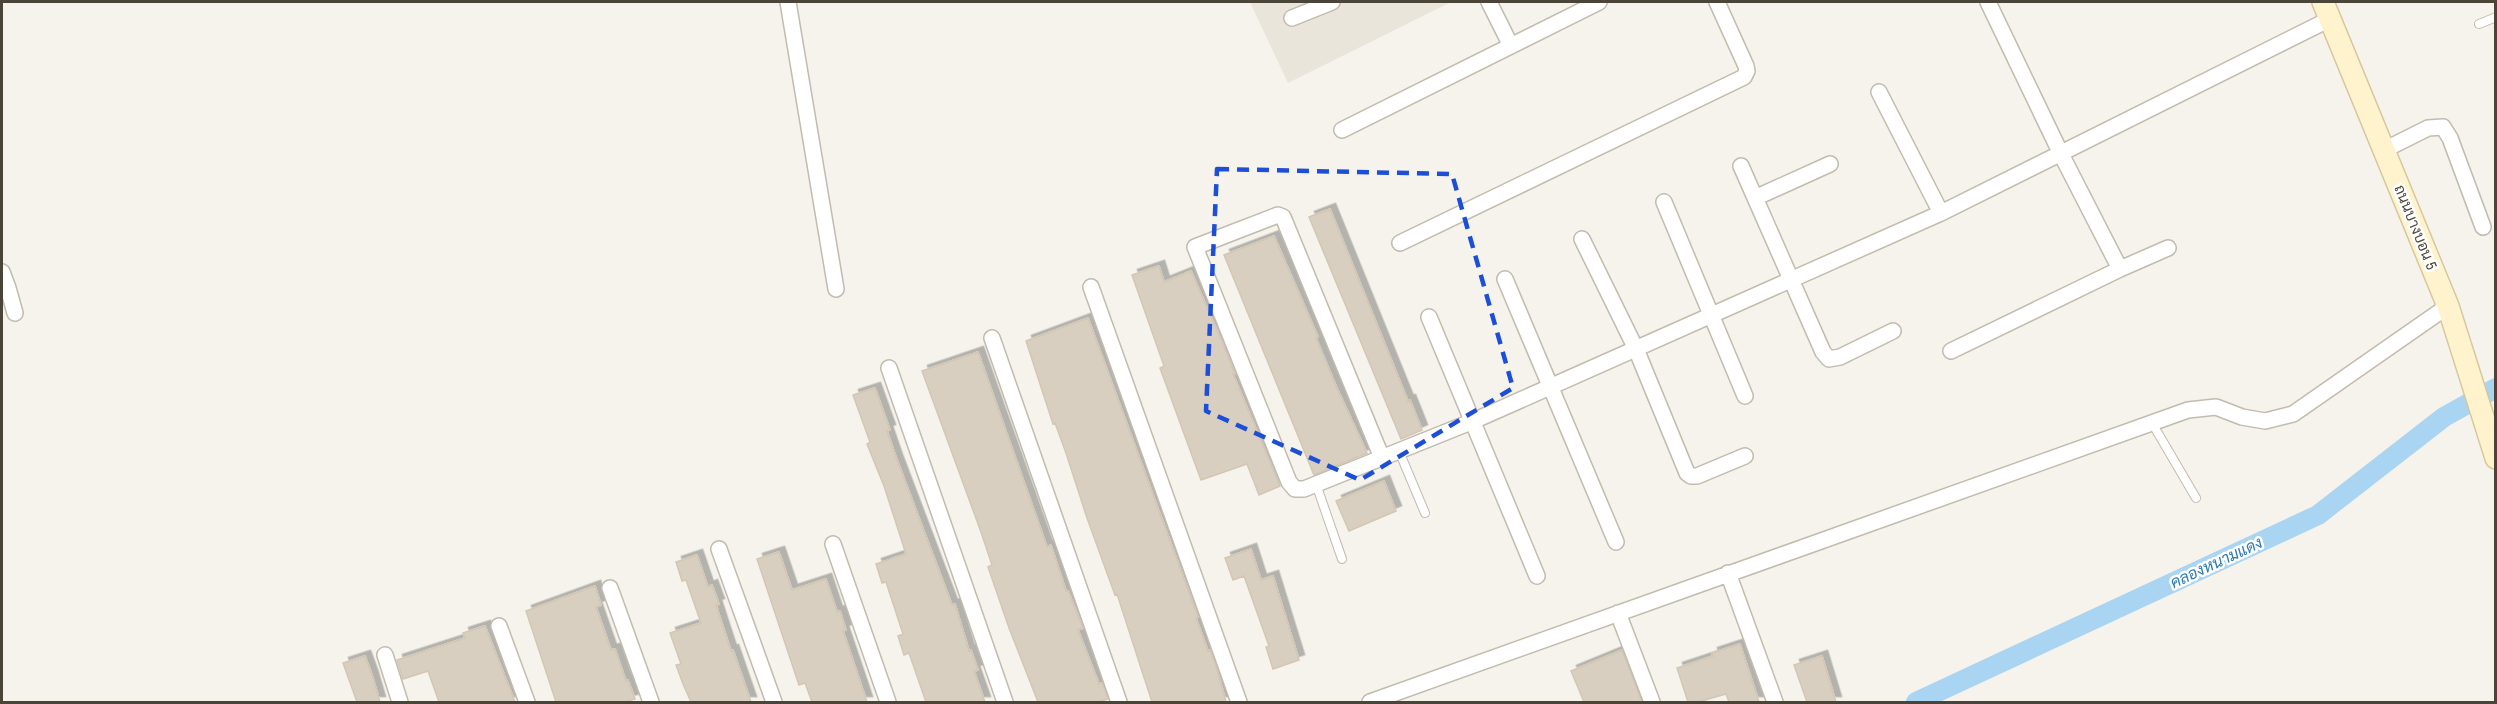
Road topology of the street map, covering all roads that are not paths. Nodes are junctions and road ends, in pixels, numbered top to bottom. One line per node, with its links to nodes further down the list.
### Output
1 (788, 2): 30 (street)
2 (1332, 2): 9 (street)
3 (1489, 2): 11 (street)
4 (1599, 2): 11 (street)
5 (1717, 2): 23 (street)
6 (1988, 2): 15 (street)
7 (2327, 10): 14 (main road, ถนนบางบอน 5); 15 (street)
8 (2496, 17): 10 (lane)
9 (1292, 18)
10 (2479, 24)
11 (1511, 46): 13 (street)
12 (1879, 92): 20 (street)
13 (1342, 130)
14 (2384, 150): 21 (street); 31 (main road, ถนนบางบอน 5)
15 (2061, 154): 20 (street); 25 (street)
16 (1830, 164): 18 (street)
17 (1741, 166): 18 (street)
18 (1756, 197): 28 (street)
19 (1664, 202): 33 (street)
20 (1941, 213): 28 (street)
21 (2483, 227)
22 (1582, 239): 37 (street)
23 (1400, 243)
24 (2168, 248): 25 (street)
25 (2120, 269): 38 (street)
26 (2, 272): 32 (street)
27 (1505, 279): 40 (street)
28 (1793, 279): 33 (street); 35 (street)
29 (1091, 287): 68 (street)
30 (836, 290)
31 (2448, 306): 43 (street); 47 (main road, ถนนบางบอน 5)
32 (15, 313)
33 (1712, 315): 37 (street); 41 (street)
34 (1429, 317): 42 (street)
35 (1893, 331)
36 (992, 338): 67 (street)
37 (1636, 349): 40 (street); 45 (street)
38 (1951, 351)
39 (889, 368): 66 (street)
40 (1551, 386): 42 (street); 51 (street)
41 (1745, 396)
42 (1471, 422): 44 (street); 56 (street)
43 (2152, 423): 49 (lane); 55 (street)
44 (1399, 451): 46 (street); 50 (lane)
45 (1745, 456)
46 (1382, 458): 48 (street); 48 (street)
47 (2496, 458)
48 (1316, 484): 54 (lane)
49 (2196, 498)
50 (1425, 513)
51 (1616, 542)
52 (833, 544): 65 (street)
53 (719, 549): 64 (street)
54 (1342, 559)
55 (1728, 573): 58 (street); 71 (street)
56 (1537, 576)
57 (610, 588): 63 (street)
58 (1618, 613): 69 (street); 70 (street)
59 (499, 627): 62 (street)
60 (385, 655): 61 (street)
61 (400, 702)
62 (527, 702)
63 (651, 702)
64 (774, 702)
65 (888, 702)
66 (1005, 702)
67 (1119, 702)
68 (1239, 702)
69 (1370, 702)
70 (1652, 702)
71 (1775, 702)

